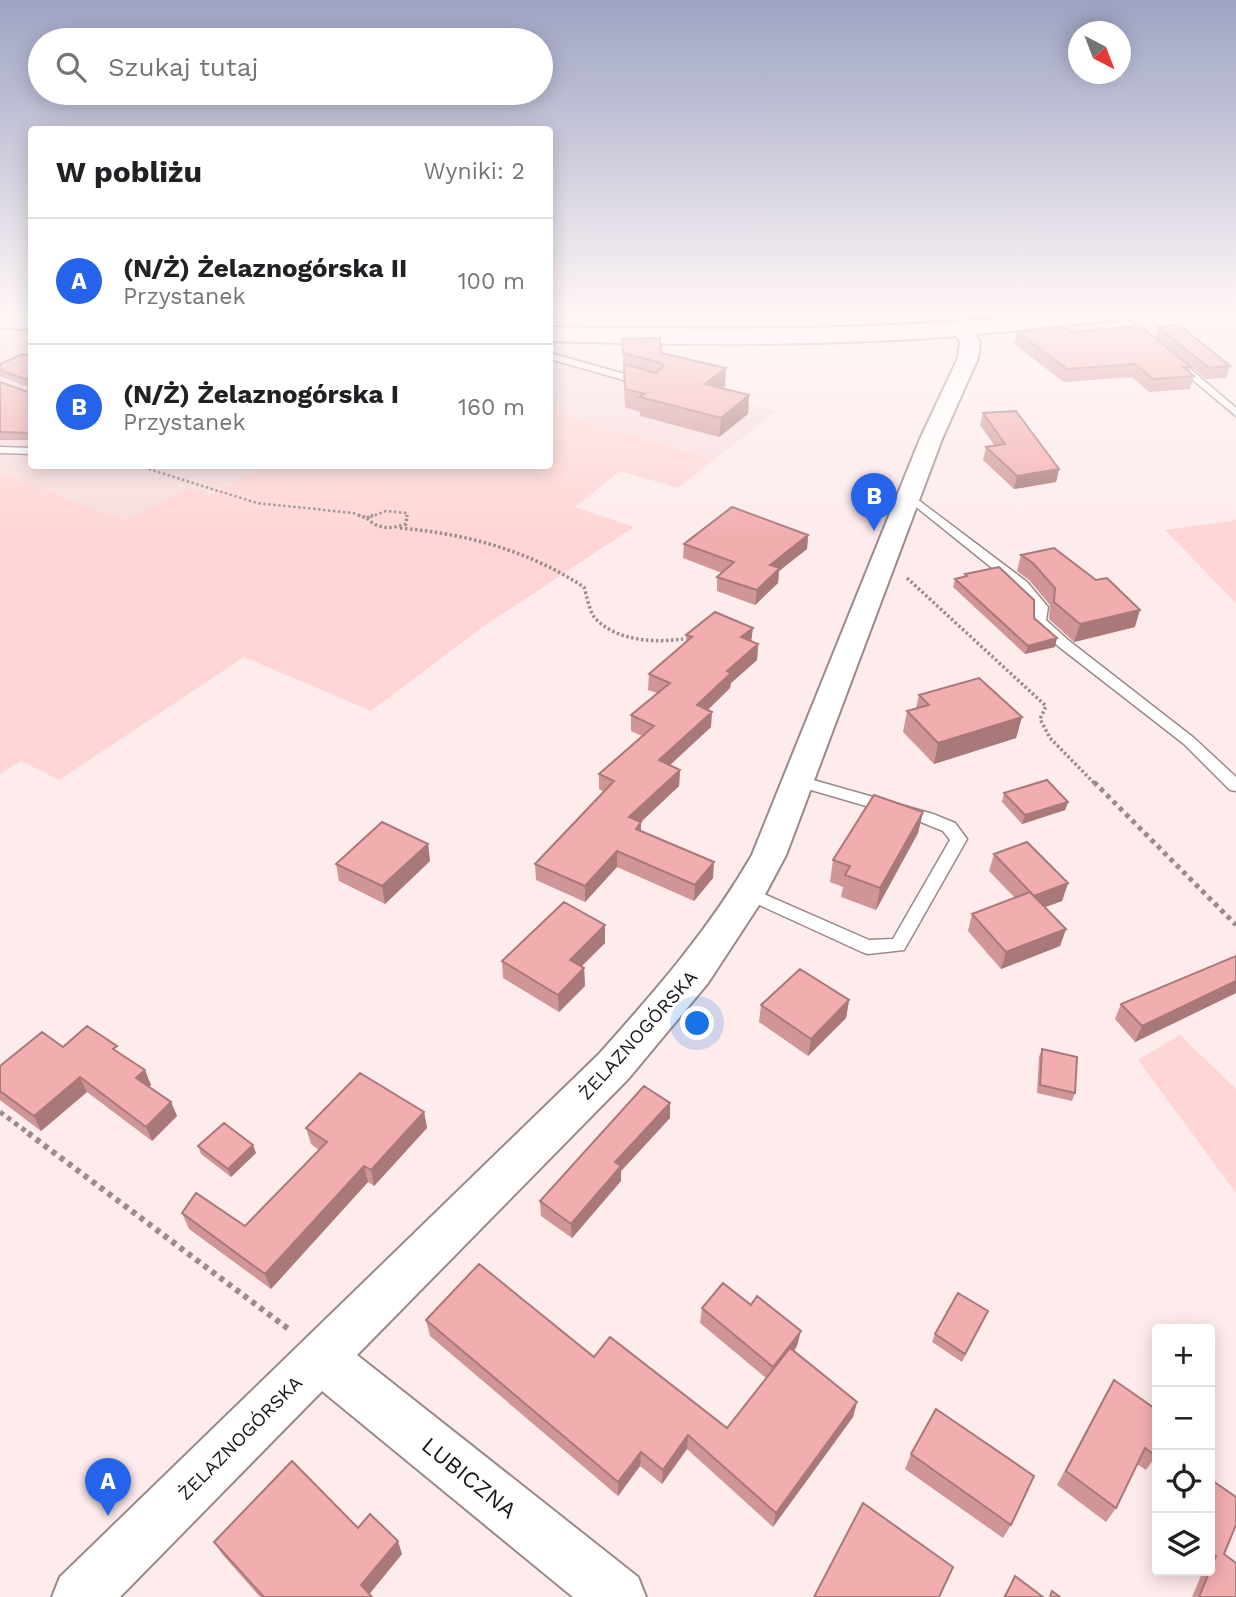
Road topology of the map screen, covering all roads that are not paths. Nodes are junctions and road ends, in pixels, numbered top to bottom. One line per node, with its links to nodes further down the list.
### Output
1 (955, 388): 6 (street, ŻELAZNOGÓRSKA)
2 (1206, 388): 3 (lane)
3 (1236, 413)
4 (0, 450): 5 (lane)
5 (28, 451)
6 (909, 496): 7 (street, ŻELAZNOGÓRSKA); 8 (lane)
7 (799, 781): 9 (street, ŻELAZNOGÓRSKA); 9 (lane)
8 (1236, 786)
9 (748, 893): 10 (street, ŻELAZNOGÓRSKA)
10 (320, 1358): 11 (street, ŻELAZNOGÓRSKA); 12 (street, LUBICZNA)
11 (80, 1597)
12 (618, 1597)

